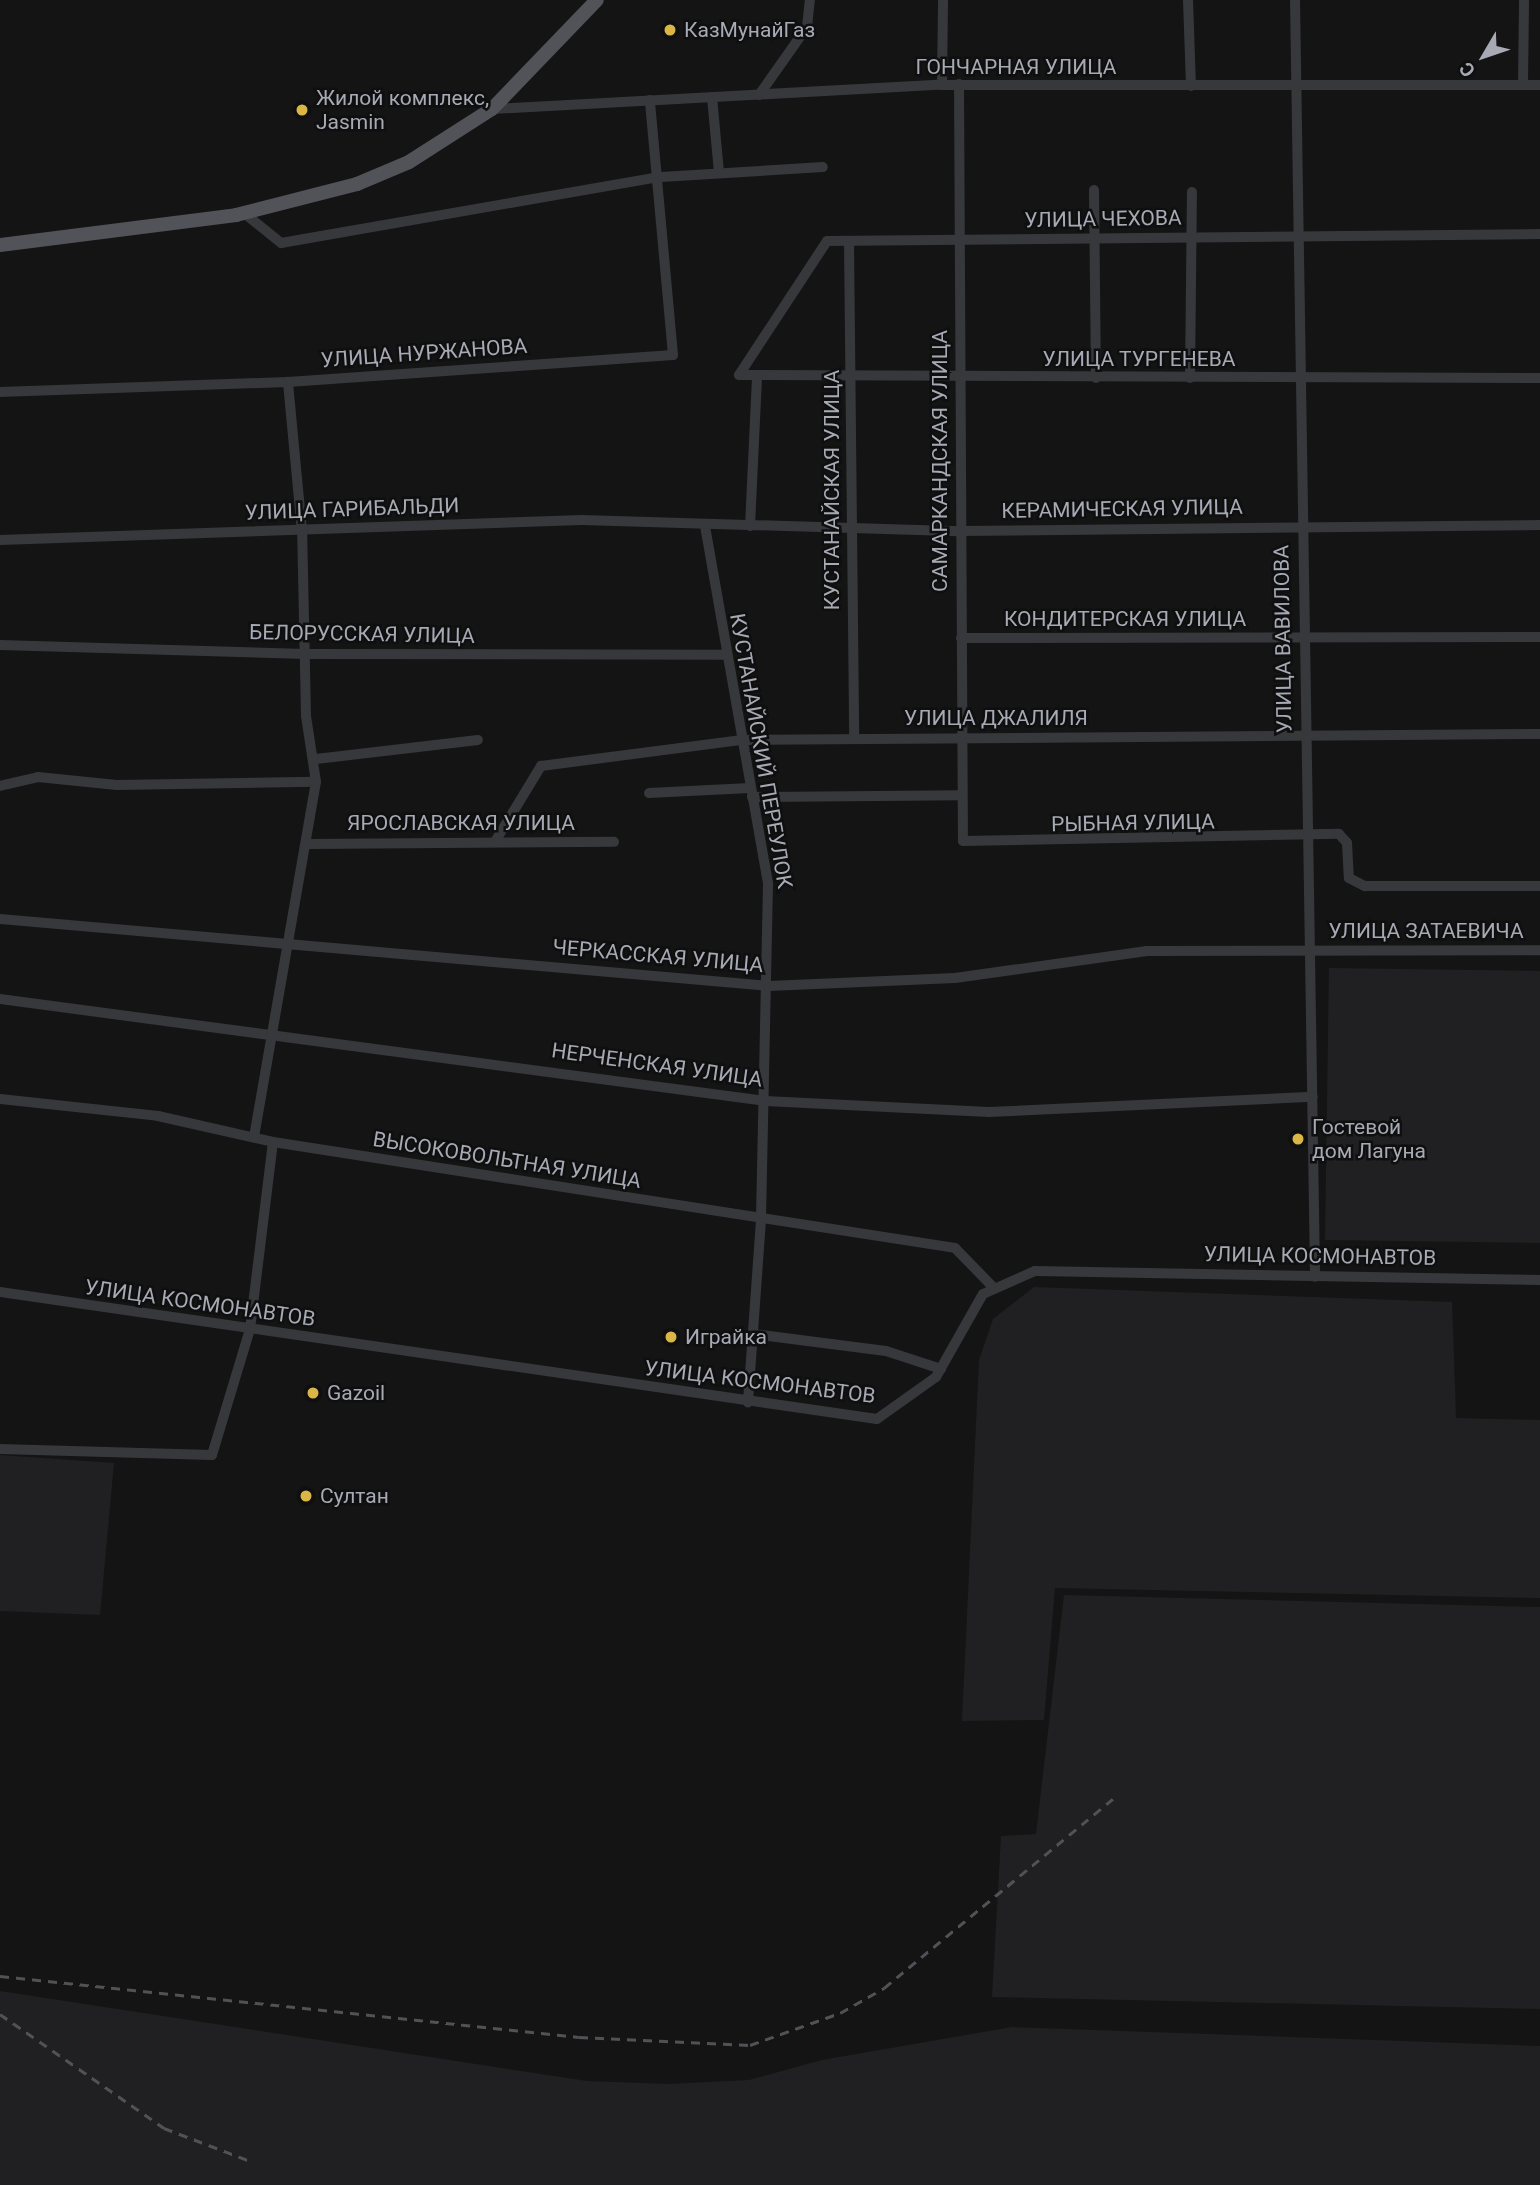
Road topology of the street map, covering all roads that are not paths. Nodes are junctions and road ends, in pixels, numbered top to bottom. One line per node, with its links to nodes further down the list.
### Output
1 (597, 0): 16 (main road)
2 (810, 0): 13 (street)
3 (943, 0): 7 (street)
4 (1188, 0): 11 (street)
5 (1295, 0): 12 (street, УЛИЦА ВАВИЛОВА)
6 (1524, 0): 9 (street)
7 (942, 85): 8 (street, ГОНЧАРНАЯ УЛИЦА); 13 (street, ГОНЧАРНАЯ УЛИЦА)
8 (959, 85): 11 (street, ГОНЧАРНАЯ УЛИЦА); 27 (street, САМАРКАНДСКАЯ УЛИЦА)
9 (1523, 85): 10 (street, ГОНЧАРНАЯ УЛИЦА); 12 (street, ГОНЧАРНАЯ УЛИЦА)
10 (1540, 85)
11 (1191, 86): 12 (street, ГОНЧАРНАЯ УЛИЦА)
12 (1297, 87): 24 (street, УЛИЦА ВАВИЛОВА)
13 (759, 95): 14 (street, ГОНЧАРНАЯ УЛИЦА)
14 (712, 97): 15 (street, ГОНЧАРНАЯ УЛИЦА); 18 (street)
15 (650, 100): 16 (street, ГОНЧАРНАЯ УЛИЦА); 19 (street, УЛИЦА НУРЖАНОВА)
16 (492, 109): 22 (main road)
17 (823, 167): 18 (street)
18 (719, 172): 19 (street)
19 (662, 177): 22 (street); 38 (street, УЛИЦА НУРЖАНОВА)
20 (1094, 190): 26 (street)
21 (1192, 192): 25 (street)
22 (244, 213): 29 (main road)
23 (1540, 234): 24 (street, УЛИЦА ЧЕХОВА)
24 (1296, 236): 25 (street, УЛИЦА ЧЕХОВА); 36 (street, УЛИЦА ВАВИЛОВА)
25 (1193, 237): 26 (street, УЛИЦА ЧЕХОВА); 35 (street)
26 (1095, 238): 27 (street, УЛИЦА ЧЕХОВА); 34 (street)
27 (958, 240): 28 (street, УЛИЦА ЧЕХОВА); 33 (street, САМАРКАНДСКАЯ УЛИЦА)
28 (849, 242): 30 (street, УЛИЦА ЧЕХОВА); 32 (street, КУСТАНАЙСКАЯ УЛИЦА)
29 (0, 244)
30 (738, 375): 31 (street, УЛИЦА ТУРГЕНЕВА)
31 (757, 376): 32 (street, УЛИЦА ТУРГЕНЕВА); 43 (street)
32 (851, 377): 33 (street, УЛИЦА ТУРГЕНЕВА); 44 (street, КУСТАНАЙСКАЯ УЛИЦА)
33 (959, 378): 34 (street, УЛИЦА ТУРГЕНЕВА); 46 (street, САМАРКАНДСКАЯ УЛИЦА)
34 (1096, 378): 35 (street, УЛИЦА ТУРГЕНЕВА)
35 (1190, 378): 36 (street, УЛИЦА ТУРГЕНЕВА)
36 (1299, 378): 37 (street, УЛИЦА ТУРГЕНЕВА); 40 (street, УЛИЦА ВАВИЛОВА)
37 (1540, 378)
38 (288, 382): 39 (street, УЛИЦА НУРЖАНОВА); 45 (street)
39 (0, 392)
40 (1300, 525): 41 (street, КЕРАМИЧЕСКАЯ УЛИЦА); 46 (street, КЕРАМИЧЕСКАЯ УЛИЦА); 48 (street, УЛИЦА ВАВИЛОВА)
41 (1540, 525)
42 (705, 526): 43 (street, КЕРАМИЧЕСКАЯ УЛИЦА); 45 (street, УЛИЦА ГАРИБАЛЬДИ); 53 (street, КУСТАНАЙСКИЙ ПЕРЕУЛОК)
43 (750, 526): 44 (street, КЕРАМИЧЕСКАЯ УЛИЦА)
44 (851, 529): 46 (street, КЕРАМИЧЕСКАЯ УЛИЦА); 56 (street, КУСТАНАЙСКАЯ УЛИЦА)
45 (302, 531): 47 (street, УЛИЦА ГАРИБАЛЬДИ); 52 (street)
46 (959, 531): 50 (street, САМАРКАНДСКАЯ УЛИЦА)
47 (0, 540)
48 (1302, 637): 49 (street, КОНДИТЕРСКАЯ УЛИЦА); 50 (street, КОНДИТЕРСКАЯ УЛИЦА); 57 (street, УЛИЦА ВАВИЛОВА)
49 (1540, 637)
50 (961, 638): 55 (street, САМАРКАНДСКАЯ УЛИЦА)
51 (0, 645): 52 (street, БЕЛОРУССКАЯ УЛИЦА)
52 (306, 654): 53 (street, БЕЛОРУССКАЯ УЛИЦА); 60 (street)
53 (724, 655): 59 (street, КУСТАНАЙСКИЙ ПЕРЕУЛОК)
54 (1540, 734): 57 (street, УЛИЦА ДЖАЛИЛЯ)
55 (961, 737): 56 (street, УЛИЦА ДЖАЛИЛЯ); 57 (street, УЛИЦА ДЖАЛИЛЯ); 65 (street, САМАРКАНДСКАЯ УЛИЦА)
56 (854, 738): 59 (street, УЛИЦА ДЖАЛИЛЯ)
57 (1305, 739): 67 (street, УЛИЦА ВАВИЛОВА)
58 (478, 740): 60 (street)
59 (740, 740): 64 (street, КУСТАНАЙСКИЙ ПЕРЕУЛОК); 68 (street, УЛИЦА ДЖАЛИЛЯ)
60 (316, 759): 61 (street)
61 (316, 782): 62 (street); 70 (street)
62 (0, 786)
63 (649, 793): 64 (street)
64 (751, 793): 65 (street); 76 (street, КУСТАНАЙСКИЙ ПЕРЕУЛОК)
65 (962, 795): 66 (street, САМАРКАНДСКАЯ УЛИЦА)
66 (962, 838): 67 (street, РЫБНАЯ УЛИЦА)
67 (1308, 839): 71 (street, РЫБНАЯ УЛИЦА); 75 (street, УЛИЦА ВАВИЛОВА)
68 (496, 840): 69 (street, ЯРОСЛАВСКАЯ УЛИЦА); 70 (street, ЯРОСЛАВСКАЯ УЛИЦА)
69 (614, 842)
70 (309, 844): 73 (street)
71 (1540, 886)
72 (0, 919): 73 (street, ЧЕРКАССКАЯ УЛИЦА)
73 (293, 940): 76 (street, ЧЕРКАССКАЯ УЛИЦА); 78 (street)
74 (1540, 950): 75 (street, УЛИЦА ЗАТАЕВИЧА)
75 (1311, 951): 76 (street, ЧЕРКАССКАЯ УЛИЦА); 79 (street, УЛИЦА ВАВИЛОВА)
76 (769, 986): 81 (street, КУСТАНАЙСКИЙ ПЕРЕУЛОК)
77 (0, 999): 78 (street, НЕРЧЕНСКАЯ УЛИЦА)
78 (277, 1031): 81 (street, НЕРЧЕНСКАЯ УЛИЦА); 82 (street)
79 (1313, 1097): 81 (street, НЕРЧЕНСКАЯ УЛИЦА); 85 (street, УЛИЦА ВАВИЛОВА)
80 (0, 1098): 82 (street, ВЫСОКОВОЛЬТНАЯ УЛИЦА)
81 (765, 1101): 84 (street, КУСТАНАЙСКИЙ ПЕРЕУЛОК)
82 (254, 1137): 83 (street, ВЫСОКОВОЛЬТНАЯ УЛИЦА)
83 (273, 1142): 84 (street, ВЫСОКОВОЛЬТНАЯ УЛИЦА); 89 (street)
84 (761, 1220): 87 (street, ВЫСОКОВОЛЬТНАЯ УЛИЦА); 90 (street, КУСТАНАЙСКИЙ ПЕРЕУЛОК)
85 (1315, 1277): 86 (street, УЛИЦА КОСМОНАВТОВ); 87 (street, УЛИЦА КОСМОНАВТОВ)
86 (1540, 1280)
87 (993, 1287): 91 (street, УЛИЦА КОСМОНАВТОВ)
88 (0, 1292): 89 (street, УЛИЦА КОСМОНАВТОВ)
89 (250, 1329): 92 (street, УЛИЦА КОСМОНАВТОВ); 93 (street)
90 (753, 1334): 91 (street); 92 (street, КУСТАНАЙСКИЙ ПЕРЕУЛОК)
91 (941, 1369): 92 (street, УЛИЦА КОСМОНАВТОВ)
92 (748, 1403)
93 (0, 1449)

